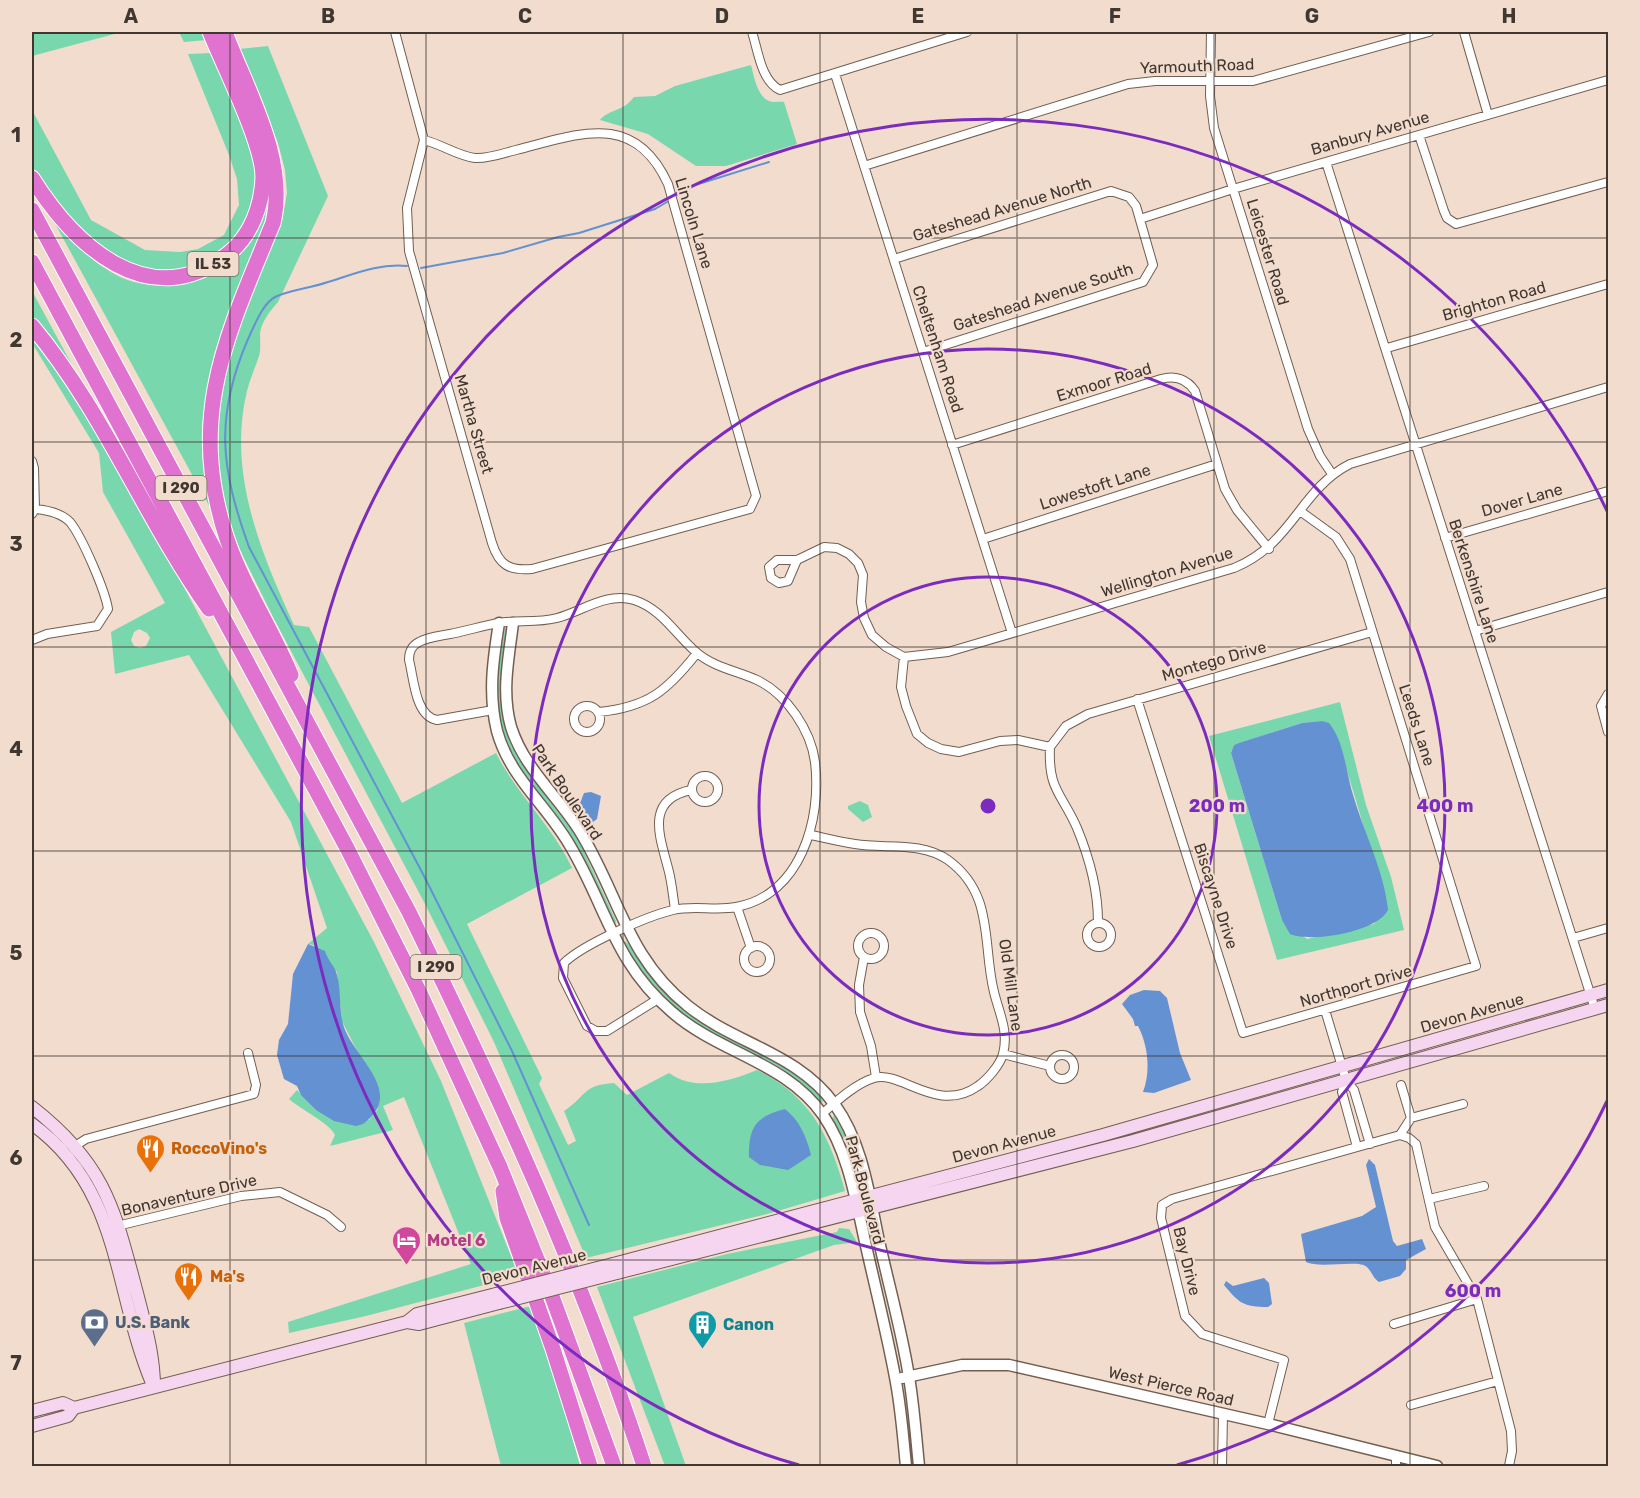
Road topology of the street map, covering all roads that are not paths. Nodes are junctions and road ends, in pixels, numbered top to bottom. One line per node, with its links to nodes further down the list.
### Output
1 (210, 32): 9 (highway, IL 53)
2 (225, 32): 9 (highway)
3 (395, 32): 15 (street, Martha Street)
4 (752, 32): 10 (street)
5 (967, 32): 10 (street)
6 (1211, 32): 12 (street, Leicester Road)
7 (1429, 32): 12 (street, Yarmouth Road)
8 (1464, 32): 13 (street)
9 (230, 63): 18 (highway, IL 53); 59 (highway)
10 (835, 74): 17 (street, Cheltenham Road)
11 (1608, 80): 13 (street, Banbury Avenue)
12 (1209, 82): 17 (street, Yarmouth Road); 20 (street, Leicester Road)
13 (1488, 115): 14 (street, Banbury Avenue)
14 (1419, 135): 16 (street, Banbury Avenue); 19 (street)
15 (424, 140): 36 (street, Lincoln Lane); 36 (street, Martha Street)
16 (1326, 162): 20 (street, Banbury Avenue); 27 (street, Berkenshire Lane)
17 (864, 166): 23 (street, Cheltenham Road)
18 (32, 178)
19 (1608, 182)
20 (1233, 189): 22 (street, Banbury Avenue); 34 (street, Leicester Road)
21 (32, 210): 59 (highway, I 290)
22 (1140, 219): 23 (street, Gateshead Avenue North); 28 (street, Gateshead Avenue South)
23 (894, 259): 28 (street, Cheltenham Road)
24 (32, 262): 50 (highway, I 290)
25 (1608, 284): 27 (street, Brighton Road)
26 (32, 326): 50 (highway)
27 (1387, 348): 30 (street, Berkenshire Lane)
28 (923, 352): 31 (street, Cheltenham Road)
29 (1608, 387): 30 (street, Wellington Avenue)
30 (1415, 443): 34 (street, Wellington Avenue); 39 (street, Berkenshire Lane)
31 (952, 445): 33 (street, Exmoor Road); 40 (street, Cheltenham Road)
32 (32, 461): 38 (street)
33 (1217, 464): 40 (street, Lowestoft Lane); 41 (street, Exmoor Road)
34 (1332, 474): 37 (street, Wellington Avenue)
35 (1608, 490): 39 (street, Dover Lane)
36 (755, 501)
37 (1300, 511): 41 (street, Wellington Avenue); 47 (street, Leeds Lane)
38 (33, 512): 49 (street)
39 (1445, 538): 46 (street, Berkenshire Lane)
40 (983, 539): 48 (street, Cheltenham Road)
41 (1269, 549): 48 (street, Wellington Avenue)
42 (797, 560): 52 (street)
43 (1608, 592): 46 (street)
44 (499, 623): 45 (street); 55 (street, Park Boulevard); 55 (street)
45 (513, 623): 51 (street); 66 (street, Park Boulevard)
46 (1475, 631): 68 (street, Berkenshire Lane)
47 (1372, 632): 54 (street, Montego Drive); 71 (street, Leeds Lane)
48 (1012, 633): 52 (street, Wellington Avenue)
49 (32, 640)
50 (240, 653): 96 (highway, I 290)
51 (697, 653): 56 (street); 61 (street)
52 (904, 657): 58 (street)
53 (1608, 694): 57 (street)
54 (1137, 699): 58 (street, Montego Drive); 78 (street, Biscayne Drive)
55 (493, 710): 67 (street, Park Boulevard)
56 (599, 712)
57 (1608, 732)
58 (1050, 747): 64 (street)
59 (330, 766): 119 (highway, I 290)
60 (691, 790): 63 (street)
61 (810, 835): 62 (street); 80 (street, Old Mill Lane)
62 (737, 907): 63 (street); 69 (street)
63 (675, 909): 66 (street)
64 (1098, 922)
65 (1608, 928): 68 (street)
66 (626, 929): 67 (street); 86 (street, Park Boulevard)
67 (612, 936): 74 (street, Park Boulevard); 74 (street)
68 (1573, 938): 73 (street, Berkenshire Lane)
69 (751, 948)
70 (864, 957): 83 (street)
71 (1476, 966): 77 (street, Northport Drive)
72 (1608, 990): 73 (main road, Devon Avenue)
73 (1591, 995): 76 (street, Berkenshire Lane); 82 (main road, Devon Avenue)
74 (658, 999): 89 (street, Park Boulevard)
75 (1608, 1005): 76 (main road, Devon Avenue)
76 (1595, 1009): 84 (main road, Devon Avenue)
77 (1325, 1010): 78 (street, Northport Drive); 82 (street)
78 (1243, 1033)
79 (248, 1053): 94 (street)
80 (1003, 1054): 81 (street); 83 (street, Old Mill Lane)
81 (1050, 1066)
82 (1342, 1067): 84 (street); 98 (main road, Devon Avenue)
83 (876, 1077): 86 (street)
84 (1346, 1080): 93 (street); 95 (street); 101 (main road, Devon Avenue)
85 (1401, 1085): 90 (street)
86 (834, 1104): 89 (street); 98 (street, Park Boulevard)
87 (1462, 1104): 90 (street)
88 (32, 1107): 94 (main road)
89 (822, 1113): 99 (street, Park Boulevard)
90 (1411, 1118): 92 (street)
91 (32, 1124): 103 (main road)
92 (1400, 1135): 93 (street, Bay Drive); 100 (street)
93 (1370, 1144): 95 (street, Bay Drive)
94 (75, 1146): 103 (main road)
95 (1358, 1147): 116 (street, Bay Drive)
96 (500, 1167): 120 (highway); 121 (highway, I 290)
97 (1484, 1186): 100 (street)
98 (869, 1196): 99 (main road, Devon Avenue); 101 (street, Park Boulevard)
99 (855, 1199): 102 (street, Park Boulevard); 105 (main road, Devon Avenue)
100 (1429, 1199): 106 (street)
101 (872, 1209): 102 (main road, Devon Avenue); 108 (street, Park Boulevard)
102 (858, 1213): 105 (main road, Devon Avenue); 109 (street, Park Boulevard)
103 (113, 1227): 104 (street, Bonaventure Drive); 111 (main road)
104 (341, 1227)
105 (615, 1268): 111 (main road, Devon Avenue, bridge)
106 (1477, 1299): 107 (street); 110 (street)
107 (1394, 1324)
108 (909, 1377): 109 (street, West Pierce Road); 115 (street, West Pierce Road); 123 (street, Park Boulevard)
109 (896, 1379): 122 (street, Park Boulevard)
110 (1498, 1381): 112 (street); 126 (street)
111 (153, 1387): 113 (main road, Devon Avenue)
112 (1411, 1405)
113 (74, 1408): 114 (main road, Devon Avenue); 117 (main road, Devon Avenue)
114 (32, 1411)
115 (1223, 1414): 116 (street, West Pierce Road); 124 (street)
116 (1268, 1424): 118 (street, West Pierce Road)
117 (32, 1426)
118 (1396, 1461): 125 (street, West Pierce Road)
119 (643, 1464)
120 (589, 1466)
121 (614, 1467)
122 (906, 1467)
123 (919, 1467)
124 (1222, 1467)
125 (1437, 1467)
126 (1509, 1467)

